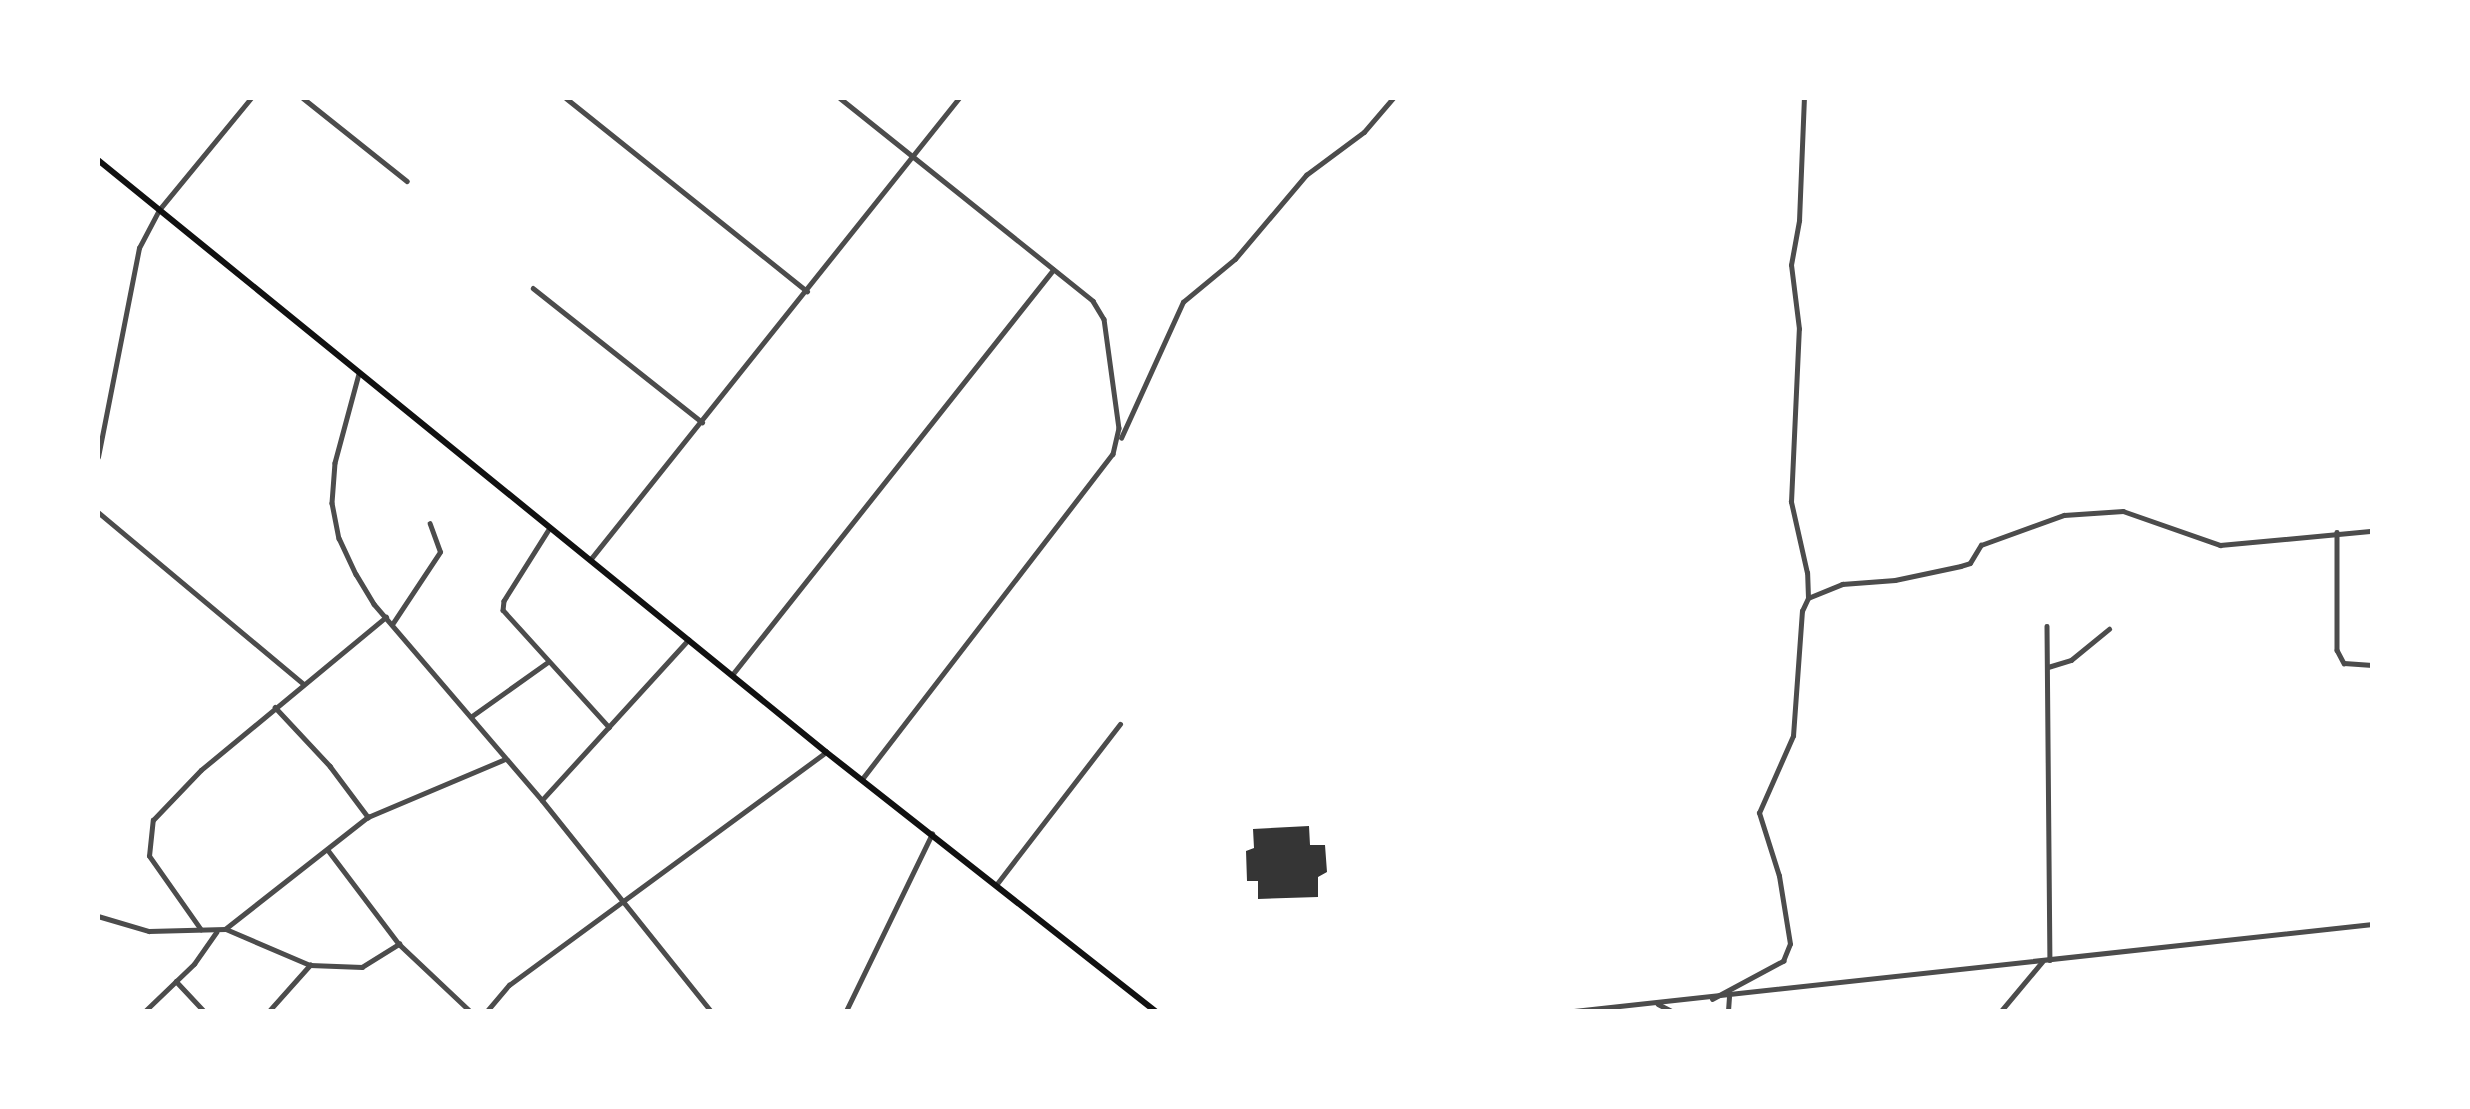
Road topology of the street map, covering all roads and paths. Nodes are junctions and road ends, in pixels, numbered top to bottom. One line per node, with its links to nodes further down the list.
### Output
1 (251, 98): 11 (street)
2 (303, 98): 10 (street)
3 (566, 98): 14 (street)
4 (840, 98): 8 (street)
5 (959, 98): 8 (street)
6 (1393, 98): 17 (street)
7 (1804, 98): 25 (street)
8 (913, 157): 12 (street); 14 (street)
9 (98, 160): 11 (main road)
10 (407, 181)
11 (159, 210): 15 (main road); 18 (street)
12 (1053, 270): 17 (street); 34 (street)
13 (533, 288): 16 (street)
14 (807, 291): 16 (street)
15 (359, 374): 21 (main road); 26 (street)
16 (702, 422): 24 (street)
17 (1113, 454): 42 (street)
18 (98, 457)
19 (98, 512): 35 (street)
20 (430, 524): 27 (street)
21 (550, 528): 24 (main road); 31 (street)
22 (2372, 531): 23 (street)
23 (2337, 532): 25 (street); 32 (street)
24 (590, 560): 30 (main road)
25 (1808, 598): 60 (street)
26 (386, 617): 27 (street); 35 (street)
27 (393, 623): 37 (street)
28 (2047, 626): 33 (street)
29 (2109, 629): 33 (street)
30 (688, 639): 34 (main road); 39 (street)
31 (548, 662): 37 (street); 39 (street)
32 (2372, 665)
33 (2048, 667): 55 (street)
34 (732, 675): 40 (main road)
35 (304, 684): 36 (street)
36 (275, 706): 44 (street); 52 (street)
37 (472, 716): 41 (street)
38 (1120, 724): 47 (street)
39 (609, 727): 43 (street)
40 (826, 752): 42 (main road); 48 (street)
41 (505, 759): 43 (street); 44 (street)
42 (862, 780): 45 (main road)
43 (542, 800): 48 (street)
44 (368, 817): 46 (street)
45 (933, 833): 47 (main road); 68 (street)
46 (328, 850): 51 (street); 54 (street)
47 (996, 885): 69 (main road)
48 (624, 901): 66 (street); 67 (street)
49 (98, 916): 52 (street)
50 (2372, 924): 55 (street)
51 (225, 929): 53 (street); 57 (street)
52 (202, 931): 53 (street)
53 (217, 932): 58 (street)
54 (399, 944): 57 (street); 65 (street)
55 (2050, 960): 56 (street)
56 (2042, 961): 59 (street); 73 (street)
57 (310, 965): 64 (street)
58 (176, 981): 62 (street); 63 (street)
59 (1729, 997): 60 (street); 72 (street)
60 (1712, 999): 61 (street)
61 (1658, 1004): 70 (street); 71 (street)
62 (145, 1011)
63 (204, 1011)
64 (269, 1011)
65 (470, 1011)
66 (487, 1011)
67 (711, 1011)
68 (846, 1011)
69 (1156, 1011)
70 (1574, 1011)
71 (1672, 1011)
72 (1728, 1011)
73 (2001, 1011)

